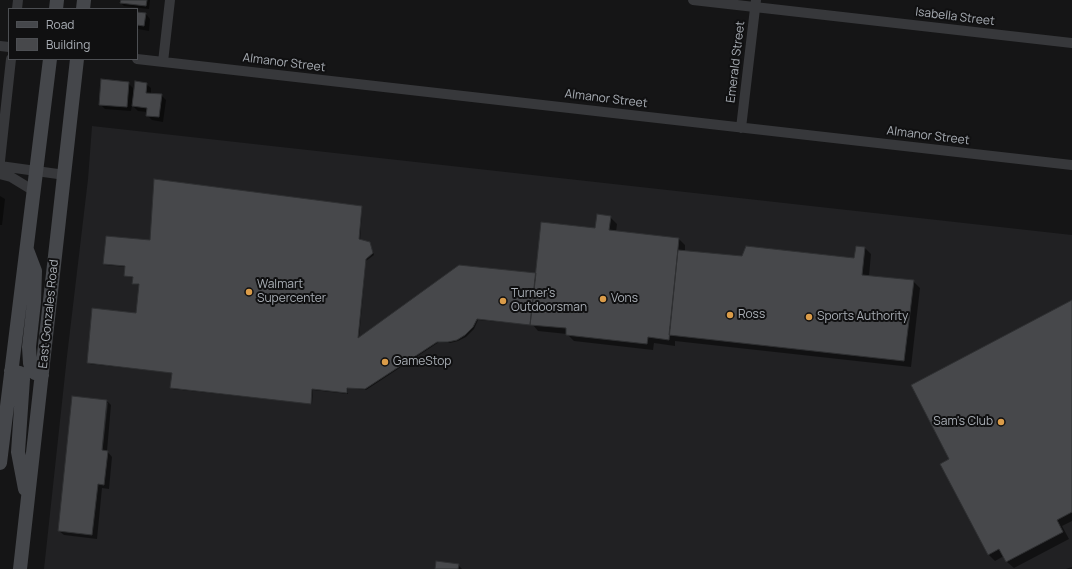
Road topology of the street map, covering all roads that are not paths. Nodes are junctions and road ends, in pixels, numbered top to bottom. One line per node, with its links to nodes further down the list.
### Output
1 (170, 0): 9 (street)
2 (693, 0): 3 (street, Isabella Street)
3 (755, 4): 4 (street, Isabella Street); 10 (street, Emerald Street)
4 (1072, 43)
5 (138, 59): 9 (street, Almanor Street)
6 (11, 60): 11 (street)
7 (50, 60): 14 (main road)
8 (77, 60): 16 (main road, East Gonzales Road)
9 (163, 62): 10 (street, Almanor Street)
10 (741, 128): 13 (street, Almanor Street)
11 (0, 161)
12 (0, 166): 14 (street)
13 (1072, 166)
14 (36, 171): 16 (street); 17 (main road)
15 (0, 174): 17 (street)
16 (65, 175): 20 (main road, East Gonzales Road)
17 (34, 192): 18 (main road)
18 (26, 248): 19 (main road); 20 (main road)
19 (11, 371): 21 (main road); 22 (main road)
20 (42, 375): 22 (main road, East Gonzales Road)
21 (0, 463)
22 (28, 500): 23 (main road, East Gonzales Road)
23 (20, 569)

